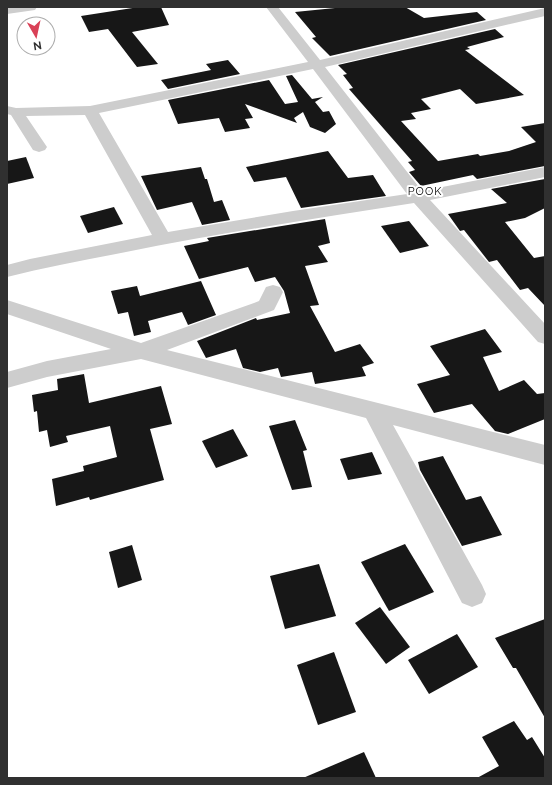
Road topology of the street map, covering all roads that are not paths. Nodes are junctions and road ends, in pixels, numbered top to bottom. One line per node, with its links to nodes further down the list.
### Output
1 (31, 7): 3 (street)
2 (272, 7): 5 (street)
3 (7, 10)
4 (545, 12): 5 (street)
5 (315, 65): 6 (street); 10 (street)
6 (90, 110): 7 (street); 11 (street)
7 (12, 111): 8 (street)
8 (39, 146)
9 (545, 172): 10 (street)
10 (418, 197): 11 (street); 15 (street)
11 (163, 239): 12 (street)
12 (7, 271)
13 (273, 292): 16 (street)
14 (7, 307): 16 (street)
15 (545, 337)
16 (141, 351): 17 (street); 18 (street)
17 (7, 380)
18 (373, 410): 19 (street); 20 (street)
19 (545, 455)
20 (472, 594)

